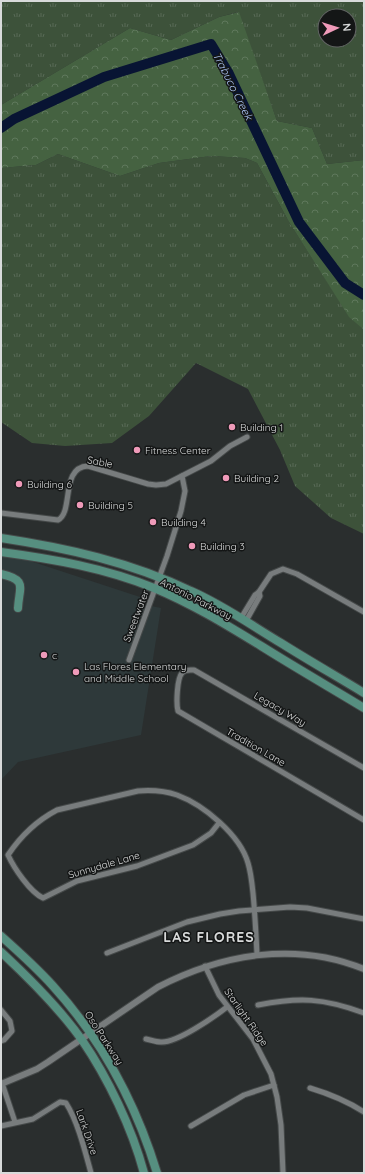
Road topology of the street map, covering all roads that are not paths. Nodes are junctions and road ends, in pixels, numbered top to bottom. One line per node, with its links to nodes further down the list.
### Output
1 (247, 437): 2 (street, Sable)
2 (182, 476): 3 (street, Sable); 7 (street)
3 (1, 513)
4 (1, 538): 7 (main road, Antonio Parkway)
5 (1, 552): 8 (main road, Antonio Parkway)
6 (1, 574): 9 (main road)
7 (159, 578): 8 (street, Sweetwater); 11 (main road, Antonio Parkway)
8 (156, 589): 12 (street, Sweetwater); 15 (main road, Antonio Parkway)
9 (18, 608)
10 (364, 612): 11 (street)
11 (244, 619): 14 (main road, Antonio Parkway)
12 (129, 660)
13 (187, 670): 16 (street, Legacy Way); 17 (street, Tradition Lane)
14 (364, 693)
15 (364, 708)
16 (364, 768)
17 (364, 820)
18 (219, 823): 18 (street, Sunnydale Lane); 19 (street)
19 (254, 909): 20 (street); 23 (street); 24 (street)
20 (364, 919)
21 (1, 936): 31 (main road, Oso Parkway)
22 (1, 952): 32 (main road, Oso Parkway)
23 (107, 953)
24 (257, 954): 25 (street); 26 (street)
25 (205, 966): 28 (street, Starlight Ridge); 31 (street)
26 (364, 969)
27 (258, 1005): 30 (street)
28 (227, 1007): 33 (street); 36 (street, Starlight Ridge)
29 (1, 1010): 34 (street)
30 (364, 1013)
31 (90, 1033): 32 (street); 44 (main road, Oso Parkway)
32 (81, 1039): 35 (street); 43 (main road, Oso Parkway)
33 (146, 1039)
34 (1, 1041)
35 (1, 1084): 39 (street)
36 (274, 1085): 41 (street); 45 (street, Starlight Ridge)
37 (310, 1088): 38 (street)
38 (364, 1112)
39 (15, 1122): 40 (street); 42 (street, Lark Drive)
40 (1, 1126)
41 (191, 1126)
42 (91, 1173)
43 (144, 1173)
44 (157, 1173)
45 (283, 1173)

